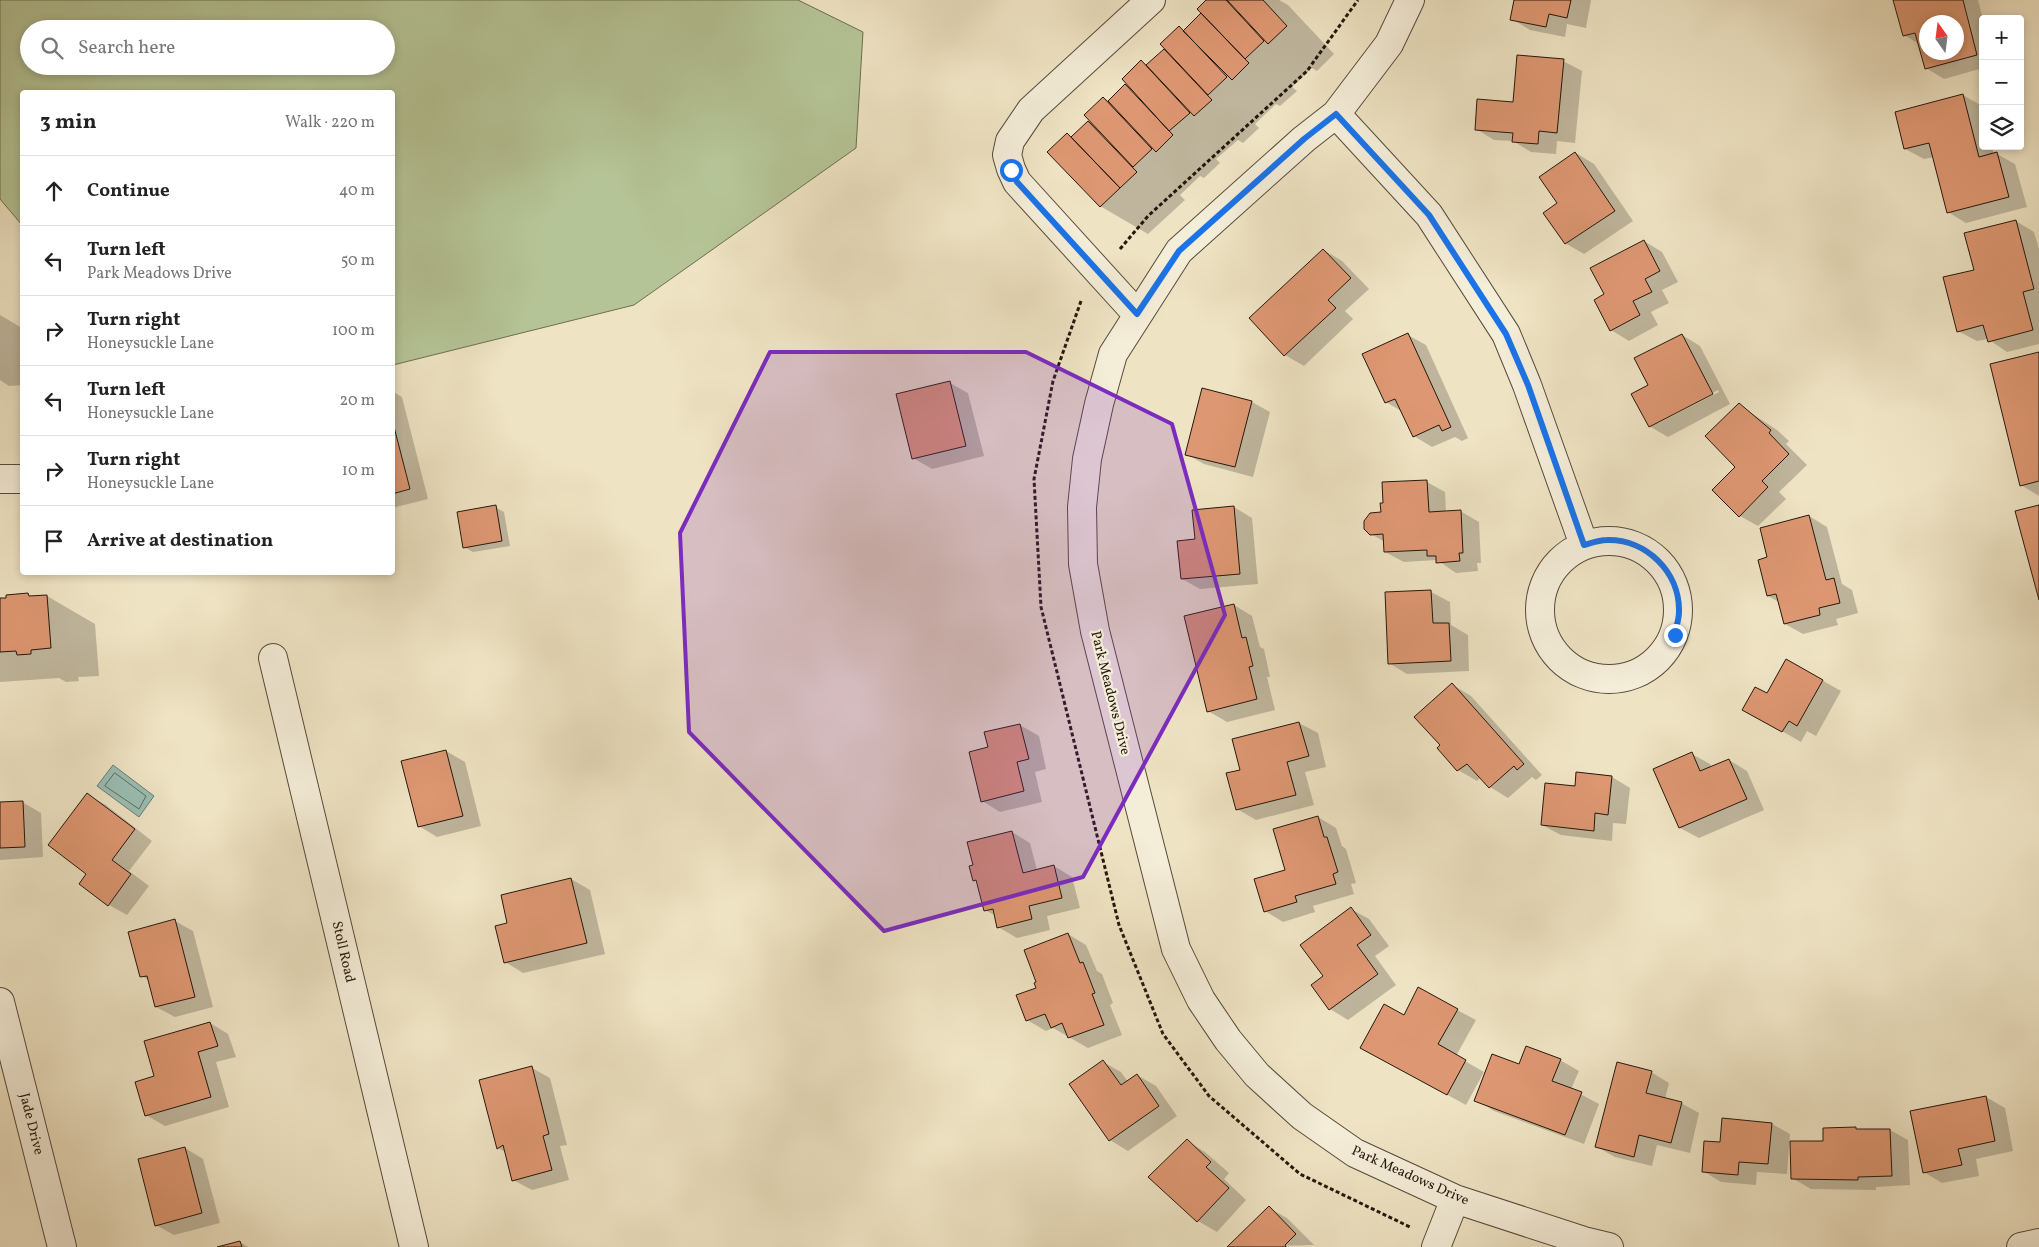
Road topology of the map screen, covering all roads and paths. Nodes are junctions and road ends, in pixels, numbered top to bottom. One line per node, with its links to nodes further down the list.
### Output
1 (1151, 0): 5 (street)
2 (1358, 0): 5 (path)
3 (1410, 0): 4 (street, Park Meadows Drive)
4 (1336, 114): 6 (street, Park Meadows Drive); 9 (street)
5 (1100, 273): 6 (street); 13 (path)
6 (1137, 314): 12 (street, Park Meadows Drive)
7 (0, 479): 8 (street)
8 (20, 479)
9 (1584, 545): 9 (street)
10 (273, 658): 16 (street, Stoll Road)
11 (0, 1002): 15 (street, Jade Drive)
12 (1455, 1199): 13 (street); 17 (street, Park Meadows Drive)
13 (1438, 1242)
14 (2039, 1243): 18 (street)
15 (62, 1247)
16 (414, 1247)
17 (1609, 1247)
18 (2022, 1247)

